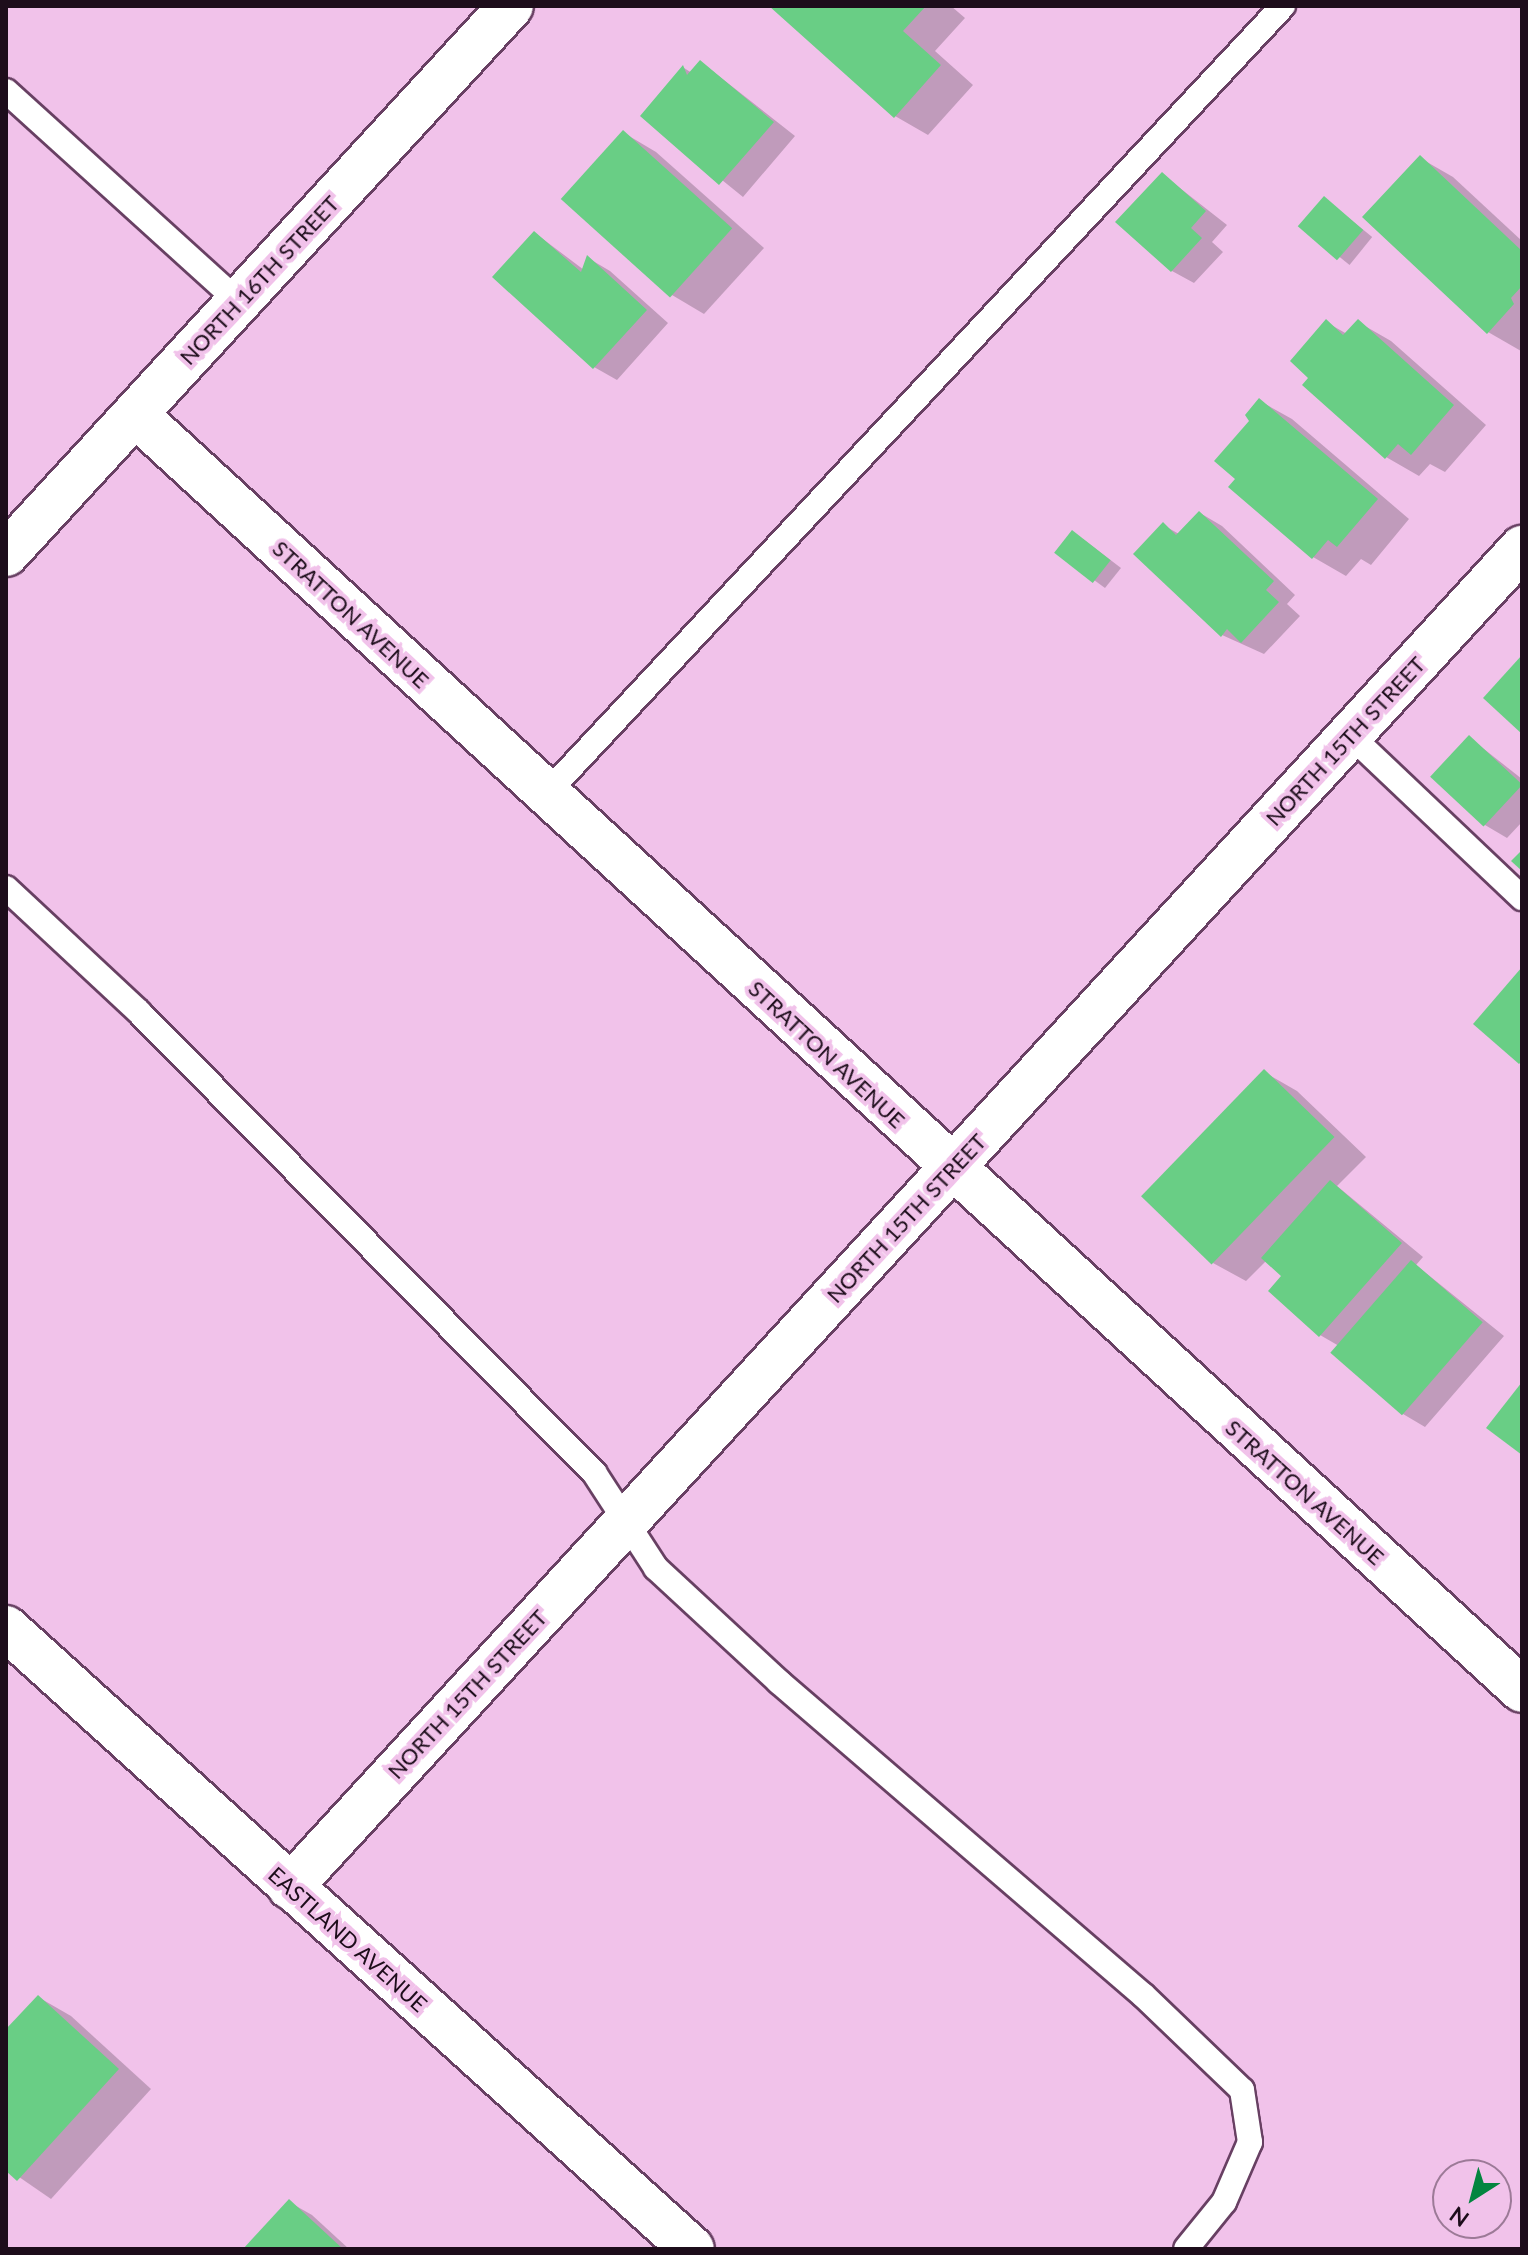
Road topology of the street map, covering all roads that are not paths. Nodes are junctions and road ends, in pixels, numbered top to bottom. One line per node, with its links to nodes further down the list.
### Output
1 (511, 6): 4 (street, NORTH 16TH STREET)
2 (1283, 6): 9 (lane)
3 (6, 91): 4 (lane)
4 (239, 302): 5 (street, NORTH 16TH STREET)
5 (136, 415): 7 (street, NORTH 16TH STREET); 9 (street, STRATTON AVENUE)
6 (1522, 548): 8 (street, NORTH 15TH STREET)
7 (6, 554)
8 (1350, 735): 11 (lane); 12 (street, NORTH 15TH STREET)
9 (546, 794): 12 (street, STRATTON AVENUE)
10 (6, 888): 13 (lane)
11 (1522, 898)
12 (951, 1169): 13 (street, NORTH 15TH STREET); 15 (street, STRATTON AVENUE)
13 (626, 1522): 16 (street, NORTH 15TH STREET); 18 (lane)
14 (6, 1628): 16 (street, EASTLAND AVENUE)
15 (1522, 1690)
16 (290, 1887): 17 (street, EASTLAND AVENUE)
17 (692, 2249)
18 (1186, 2249)

